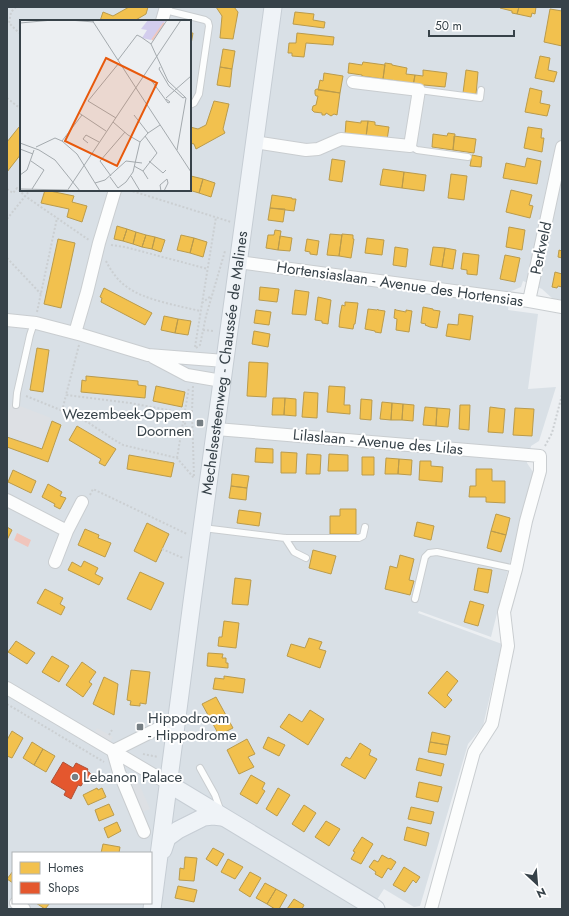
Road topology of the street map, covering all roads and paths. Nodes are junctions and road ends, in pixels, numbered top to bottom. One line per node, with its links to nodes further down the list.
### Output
1 (16, 7): 4 (path)
2 (273, 7): 11 (main road, Mechelsesteenweg - Chaussée de Malines)
3 (165, 13): 9 (lane)
4 (19, 33)
5 (353, 82): 6 (street)
6 (419, 90): 7 (lane); 12 (street)
7 (481, 90)
8 (7, 98): 10 (path)
9 (191, 104)
10 (20, 108)
11 (254, 142): 12 (street); 27 (main road, Mechelsesteenweg - Chaussée de Malines)
12 (410, 146): 14 (lane)
13 (562, 147): 31 (street, Perkveld)
14 (468, 157)
15 (7, 189): 19 (path)
16 (29, 191): 19 (path)
17 (115, 191): 24 (street)
18 (132, 191): 20 (path)
19 (25, 196): 21 (path); 22 (path)
20 (216, 217): 23 (path); 28 (path)
21 (7, 218)
22 (57, 218): 24 (path); 29 (path)
23 (233, 223)
24 (99, 243): 28 (path); 34 (path); 39 (street)
25 (227, 244): 30 (path)
26 (7, 258): 29 (path)
27 (238, 262): 31 (street, Hortensiaslaan - Avenue des Hortensias); 41 (main road, Mechelsesteenweg - Chaussée de Malines)
28 (208, 269): 32 (path)
29 (41, 294): 36 (path)
30 (212, 295): 32 (path); 37 (path)
31 (529, 301): 33 (street, Hortensiaslaan - Avenue des Hortensias)
32 (202, 304): 34 (path)
33 (562, 307)
34 (201, 312): 37 (path)
35 (7, 320): 36 (street)
36 (35, 323): 39 (street); 43 (lane)
37 (203, 330): 38 (path)
38 (214, 332)
39 (78, 334): 40 (street); 44 (path)
40 (148, 355): 41 (street); 42 (street)
41 (225, 361): 42 (main road, Mechelsesteenweg - Chaussée de Malines)
42 (222, 381): 50 (main road, Mechelsesteenweg - Chaussée de Malines)
43 (17, 393): 46 (lane); 47 (path)
44 (66, 395): 47 (path); 48 (path)
45 (562, 395): 52 (path)
46 (16, 404)
47 (62, 411): 53 (path)
48 (184, 413): 49 (path); 51 (path)
49 (183, 418): 51 (path); 53 (path)
50 (216, 429): 52 (street, Lilaslaan - Avenue des Lilas); 55 (main road, Mechelsesteenweg - Chaussée de Malines)
51 (192, 439): 54 (path)
52 (540, 456): 66 (street)
53 (176, 458): 54 (path)
54 (194, 478): 55 (path)
55 (207, 493): 60 (main road, Mechelsesteenweg - Chaussée de Malines)
56 (7, 500): 59 (street)
57 (82, 502): 59 (street); 60 (path)
58 (365, 526): 61 (lane)
59 (67, 531): 64 (street)
60 (201, 535): 61 (lane); 65 (main road, Mechelsesteenweg - Chaussée de Malines)
61 (285, 538): 63 (lane)
62 (162, 549): 65 (path)
63 (306, 558)
64 (55, 562)
65 (197, 564): 70 (main road, Mechelsesteenweg - Chaussée de Malines)
66 (516, 569): 67 (lane); 84 (street)
67 (415, 599)
68 (7, 688): 73 (street)
69 (7, 704): 76 (path)
70 (177, 719): 73 (street); 78 (main road, Mechelsesteenweg - Chaussée de Malines)
71 (112, 730): 72 (path)
72 (109, 735)
73 (113, 751): 78 (street); 80 (street)
74 (141, 753): 75 (path)
75 (163, 758)
76 (106, 763)
77 (200, 768): 79 (lane)
78 (169, 784): 79 (main road); 81 (main road, Mechelsesteenweg - Chaussée de Malines)
79 (222, 817): 81 (main road); 83 (main road)
80 (144, 832)
81 (159, 863): 82 (main road)
82 (152, 909)
83 (376, 909)
84 (431, 909)

